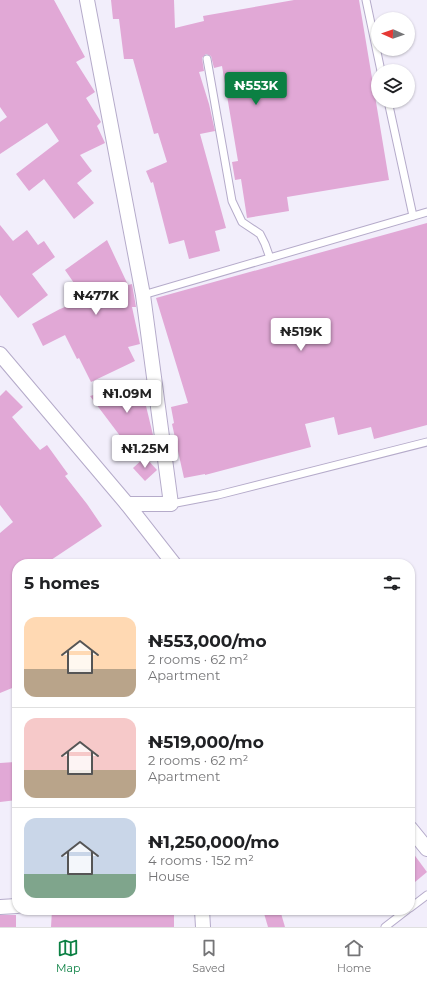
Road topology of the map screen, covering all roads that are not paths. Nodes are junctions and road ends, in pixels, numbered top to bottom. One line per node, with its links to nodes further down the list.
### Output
1 (87, 0): 9 (street)
2 (366, 0): 4 (lane)
3 (207, 59): 8 (lane)
4 (380, 64)
5 (390, 108): 7 (lane)
6 (427, 212): 7 (lane)
7 (413, 216): 8 (lane)
8 (270, 258): 9 (lane)
9 (143, 295): 13 (street)
10 (0, 354): 12 (street)
11 (427, 442): 13 (lane)
12 (127, 504): 13 (street); 14 (street)
13 (172, 504)
14 (170, 559)
15 (415, 834): 16 (street)
16 (427, 850)
17 (427, 895): 18 (lane)
18 (415, 904)
19 (12, 906): 20 (street)
20 (0, 907)
21 (202, 915): 23 (street)
22 (401, 915): 24 (lane)
23 (202, 927)
24 (385, 927)

